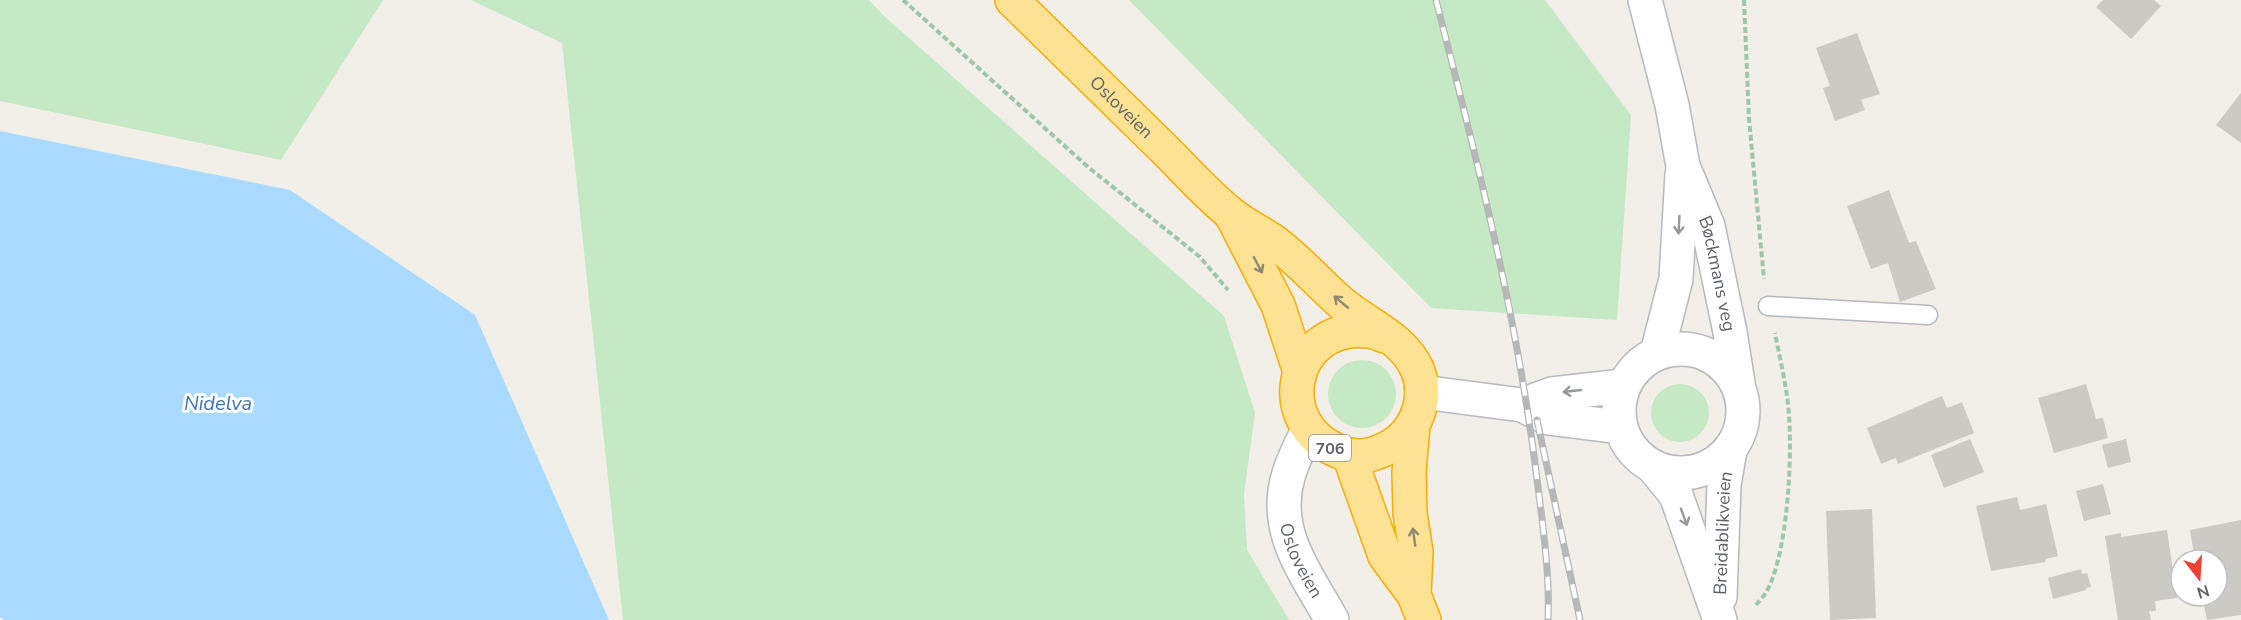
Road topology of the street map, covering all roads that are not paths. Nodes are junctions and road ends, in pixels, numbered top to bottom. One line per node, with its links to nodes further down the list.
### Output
1 (1012, 0): 4 (highway, Osloveien / 706)
2 (1645, 0): 3 (main road, Bøckmans veg)
3 (1683, 166): 8 (main road, Bøckmans veg, one-way to 8); 10 (main road, Bøckmans veg)
4 (1230, 214): 7 (highway, Osloveien / 706, one-way to 4); 9 (highway, Osloveien / 706, one-way to 9)
5 (1768, 306): 6 (lane)
6 (1928, 315)
7 (1388, 337): 9 (highway, 706); 12 (highway, 706)
8 (1657, 353): 10 (main road); 11 (main road)
9 (1300, 372): 16 (highway, 706)
10 (1738, 383): 17 (main road)
11 (1623, 386): 13 (main road, one-way to 13); 15 (main road)
12 (1422, 392): 13 (main road); 14 (highway, 706)
13 (1522, 405): 15 (main road)
14 (1413, 424): 18 (highway, 706); 20 (highway, 706, one-way to 14)
15 (1620, 428): 19 (main road)
16 (1308, 430): 18 (highway, 706); 22 (main road, Osloveien)
17 (1730, 450): 19 (main road); 21 (main road, Breidablikveien)
18 (1349, 455): 20 (highway, 706)
19 (1654, 468): 21 (main road, Breidablikveien, one-way to 21)
20 (1419, 608)
21 (1720, 617)
22 (1332, 620)

